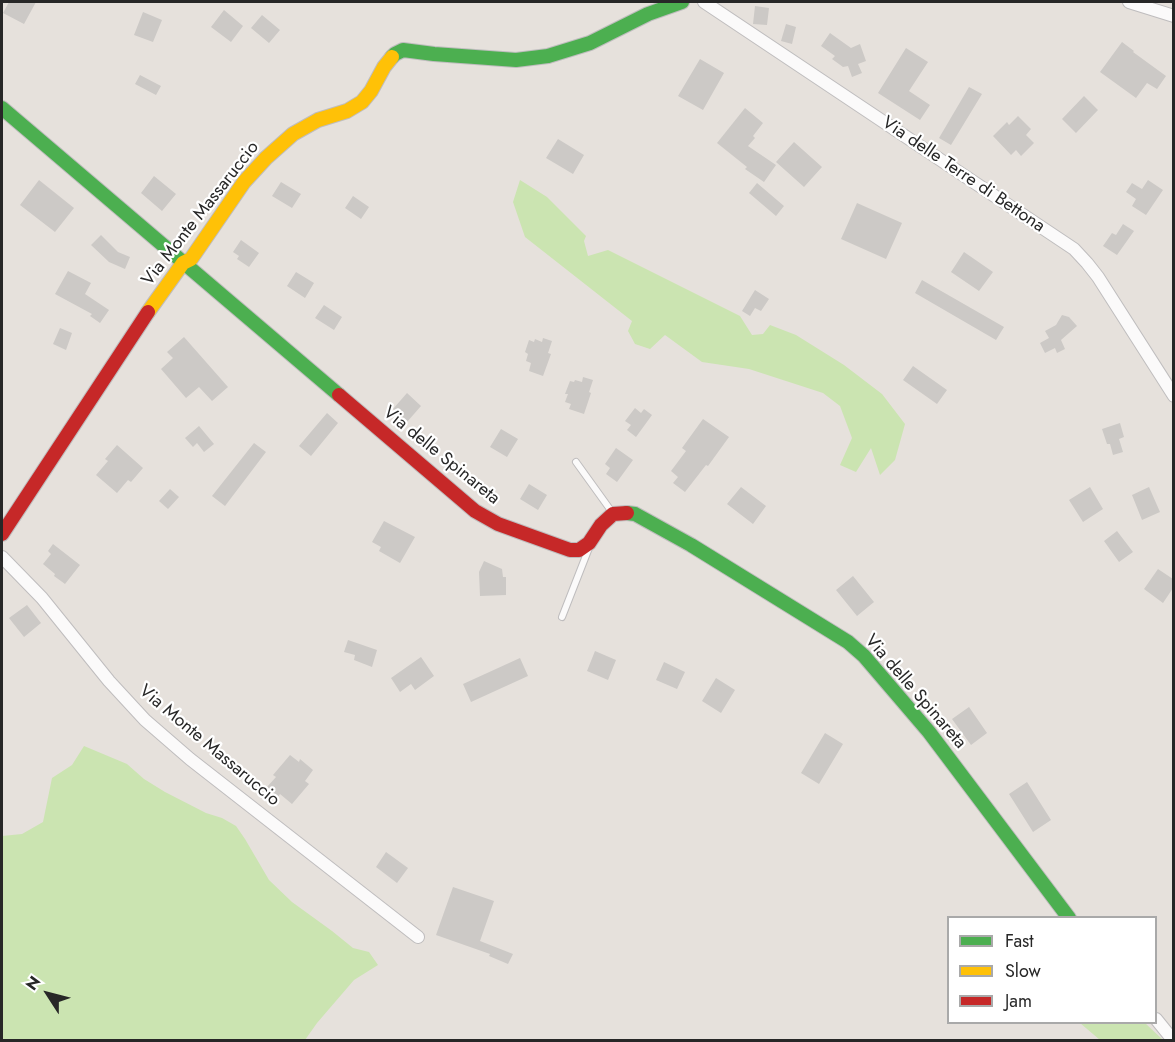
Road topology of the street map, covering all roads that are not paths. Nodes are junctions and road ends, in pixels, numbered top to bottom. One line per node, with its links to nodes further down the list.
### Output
1 (682, 2): 6 (street, Via Monte Massaruccio)
2 (704, 2): 7 (street, Via delle Terre di Bettona)
3 (1130, 2): 4 (street)
4 (1173, 16)
5 (2, 108): 6 (street, Via delle Spinareta)
6 (183, 263): 10 (street, Via Monte Massaruccio); 11 (street, Via delle Spinareta)
7 (1173, 396)
8 (576, 462): 9 (lane)
9 (613, 514): 11 (street); 14 (street, Via delle Spinareta)
10 (2, 534)
11 (592, 539): 13 (lane)
12 (2, 557): 15 (street, Via Monte Massaruccio)
13 (562, 617)
14 (1067, 916)
15 (418, 937)
16 (1157, 1021): 17 (street)
17 (1173, 1041)

